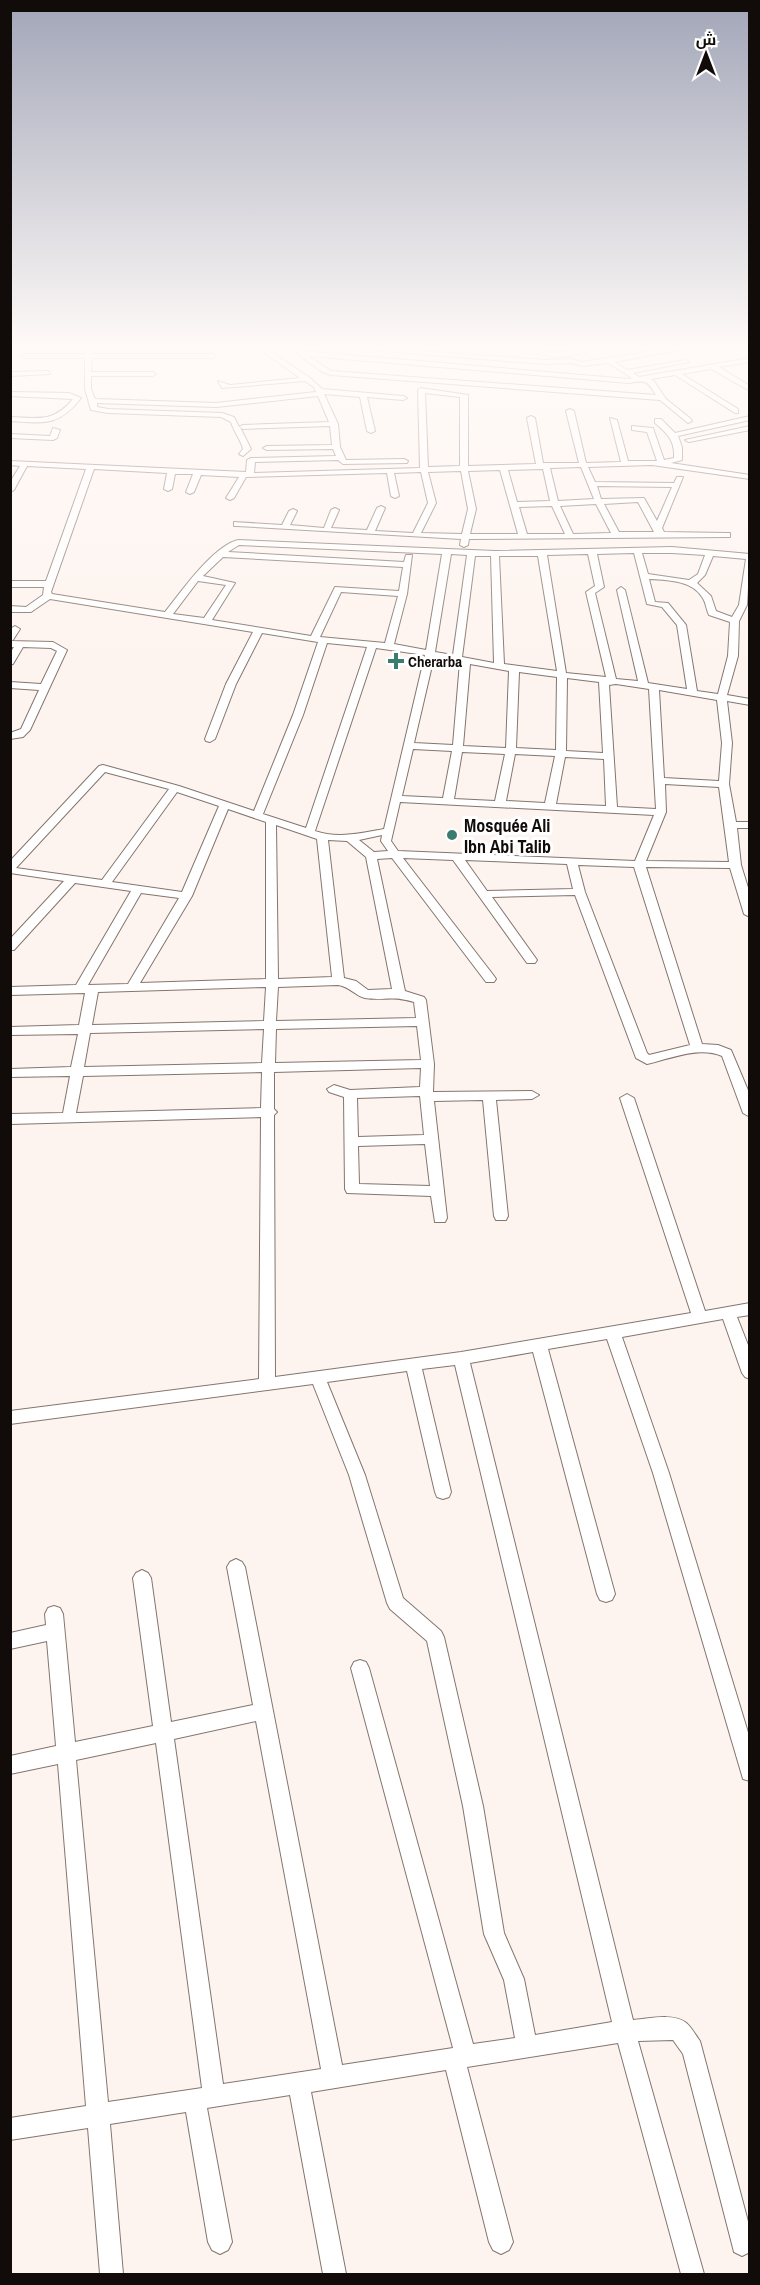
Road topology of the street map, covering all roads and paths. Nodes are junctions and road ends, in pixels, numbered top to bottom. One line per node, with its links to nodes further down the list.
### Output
1 (340, 454): 9 (street)
2 (423, 454): 23 (street)
3 (464, 454): 20 (street)
4 (540, 454): 17 (street)
5 (580, 454): 15 (street)
6 (622, 454): 16 (street)
7 (658, 454): 14 (street)
8 (678, 454): 14 (street)
9 (342, 458): 11 (street); 27 (street)
10 (404, 461): 11 (street)
11 (364, 462): 24 (street)
12 (10, 463): 13 (street)
13 (25, 463): 18 (street); 32 (street)
14 (661, 463): 16 (street); 21 (street)
15 (583, 464): 16 (street); 17 (street); 29 (street)
16 (625, 464)
17 (543, 465): 19 (street); 37 (street)
18 (91, 466): 22 (street); 82 (street)
19 (503, 467): 20 (street); 38 (street)
20 (464, 468): 23 (street); 58 (street)
21 (685, 469): 28 (street); 30 (street)
22 (172, 470): 26 (street); 31 (street)
23 (424, 470): 25 (street); 52 (street)
24 (366, 471): 25 (street); 27 (street)
25 (390, 471): 34 (street)
26 (198, 472): 27 (street); 33 (street)
27 (247, 475): 35 (street)
28 (750, 477)
29 (593, 488): 30 (street); 36 (street)
30 (676, 488): 48 (street)
31 (168, 489)
32 (10, 490)
33 (190, 492)
34 (395, 496)
35 (230, 498)
36 (598, 501): 37 (street); 48 (street); 51 (street)
37 (555, 503): 38 (street); 56 (street)
38 (514, 505): 55 (street)
39 (381, 508): 49 (street)
40 (335, 510): 46 (street)
41 (293, 512): 44 (street)
42 (237, 524): 43 (street)
43 (254, 525): 44 (street); 61 (street)
44 (285, 527): 45 (street)
45 (298, 527): 46 (street); 62 (street)
46 (327, 529): 47 (street)
47 (348, 531): 49 (street); 63 (street)
48 (658, 531): 53 (street); 54 (street)
49 (370, 532): 50 (street)
50 (388, 533): 52 (street); 65 (street)
51 (615, 533): 53 (street); 57 (street)
52 (416, 534): 58 (street)
53 (639, 534): 64 (street)
54 (727, 535)
55 (523, 536): 59 (street); 60 (street)
56 (570, 536): 57 (street); 60 (street)
57 (595, 536): 66 (street)
58 (465, 537): 59 (street); 71 (street)
59 (509, 537): 72 (street)
60 (553, 538): 70 (street)
61 (248, 542): 62 (street); 74 (street)
62 (294, 544): 63 (street)
63 (341, 547): 65 (street)
64 (642, 549): 66 (street); 73 (street); 78 (street)
65 (385, 550): 67 (street)
66 (596, 551): 70 (street); 101 (street)
67 (410, 552): 68 (street); 77 (street)
68 (447, 552): 71 (street); 95 (street)
69 (542, 552): 70 (street); 72 (street); 100 (street)
70 (558, 552)
71 (467, 553): 75 (street); 96 (street)
72 (511, 553): 75 (street)
73 (710, 553): 76 (street); 80 (street)
74 (221, 554): 77 (street); 79 (street)
75 (495, 554): 98 (street)
76 (750, 559): 88 (street)
77 (408, 565): 84 (street)
78 (644, 575)
79 (195, 578): 87 (street); 89 (street)
80 (689, 583): 88 (street); 105 (street)
81 (10, 584): 82 (street)
82 (49, 584): 85 (street)
83 (621, 590): 103 (street)
84 (403, 594): 91 (street); 94 (street)
85 (48, 596): 86 (street); 87 (street)
86 (10, 609)
87 (167, 616): 89 (street)
88 (735, 621): 106 (street)
89 (206, 622): 90 (street)
90 (259, 630): 91 (street); 109 (street)
91 (319, 640): 93 (street); 125 (street)
92 (15, 644): 97 (street); 104 (street)
93 (372, 645): 94 (street); 130 (street)
94 (389, 646): 95 (street)
95 (430, 655): 96 (street); 110 (street)
96 (461, 661): 98 (street); 111 (street)
97 (10, 662)
98 (499, 666): 99 (street)
99 (514, 669): 100 (street); 112 (street)
100 (562, 676): 101 (street); 113 (street)
101 (608, 682): 103 (street); 114 (street)
102 (10, 685): 104 (street)
103 (649, 686): 105 (street); 115 (street)
104 (43, 687): 108 (street)
105 (692, 692): 106 (street)
106 (722, 697): 107 (street); 116 (street)
107 (750, 702)
108 (10, 736)
109 (210, 739)
110 (410, 746): 111 (street); 118 (street)
111 (458, 748): 112 (street); 119 (street)
112 (511, 751): 113 (street); 121 (street)
113 (561, 754): 114 (street); 122 (street)
114 (610, 756): 123 (street)
115 (661, 781): 116 (street); 124 (street)
116 (724, 784): 127 (street)
117 (175, 788): 120 (street); 138 (street); 140 (street)
118 (398, 799): 119 (street); 129 (street)
119 (448, 802): 121 (street)
120 (225, 804): 125 (street); 145 (street)
121 (500, 804): 122 (street)
122 (550, 806): 123 (street)
123 (612, 810): 124 (street)
124 (661, 812): 136 (street)
125 (257, 816): 126 (street)
126 (271, 820): 130 (street); 151 (street)
127 (731, 825): 128 (street); 137 (street)
128 (750, 825)
129 (388, 831): 131 (street); 132 (street)
130 (315, 836): 131 (street); 150 (street)
131 (350, 838): 133 (street)
132 (395, 854): 133 (street); 134 (street); 149 (street)
133 (371, 856): 155 (street)
134 (457, 857): 135 (street); 144 (street)
135 (572, 862): 136 (street); 143 (street)
136 (639, 864): 137 (street); 160 (street)
137 (735, 866): 142 (street)
138 (10, 869): 139 (street)
139 (71, 880): 140 (street); 147 (street)
140 (106, 882): 141 (street)
141 (138, 889): 145 (street); 153 (street)
142 (746, 889): 146 (street)
143 (579, 892): 144 (street); 160 (street)
144 (485, 894): 148 (street)
145 (186, 896): 152 (street)
146 (750, 914)
147 (10, 947)
148 (531, 960)
149 (490, 979)
150 (338, 981): 151 (street); 155 (street)
151 (272, 983): 152 (street); 157 (street)
152 (131, 988): 153 (street)
153 (85, 990): 154 (street); 158 (street)
154 (10, 991)
155 (399, 993): 156 (street)
156 (423, 1022): 157 (street); 161 (street)
157 (270, 1024): 158 (street); 162 (street)
158 (85, 1029): 159 (street); 163 (street)
159 (10, 1030)
160 (698, 1049): 172 (street)
161 (428, 1064): 162 (street); 167 (street)
162 (268, 1067): 163 (street); 171 (street)
163 (77, 1072): 164 (street); 173 (street)
164 (10, 1073)
165 (334, 1089): 166 (street)
166 (350, 1094): 167 (street); 176 (street)
167 (426, 1094): 169 (street); 175 (street)
168 (532, 1095): 169 (street)
169 (489, 1097): 178 (street)
170 (627, 1098): 182 (street)
171 (270, 1112): 173 (street); 189 (street)
172 (750, 1113)
173 (69, 1117): 174 (street)
174 (10, 1119)
175 (431, 1139): 176 (street); 177 (street)
176 (351, 1142): 177 (street)
177 (435, 1191): 179 (street)
178 (501, 1216)
179 (440, 1218)
180 (750, 1309): 181 (street)
181 (728, 1312): 182 (street); 187 (street)
182 (700, 1317): 183 (street)
183 (612, 1330): 184 (street); 201 (street)
184 (539, 1345): 185 (street); 194 (street)
185 (461, 1358): 186 (street); 202 (street)
186 (413, 1363): 188 (street); 191 (street)
187 (750, 1373)
188 (318, 1378): 189 (street); 203 (street)
189 (267, 1386): 190 (street)
190 (10, 1418)
191 (443, 1492)
192 (236, 1567): 197 (street)
193 (142, 1578): 198 (street)
194 (606, 1594)
195 (10, 1641): 199 (street)
196 (360, 1668): 204 (street)
197 (264, 1711): 198 (street); 205 (street)
198 (164, 1734): 199 (street); 207 (street)
199 (68, 1751): 200 (street); 208 (street)
200 (10, 1765)
201 (750, 1772)
202 (625, 2031): 203 (street); 212 (street); 215 (street)
203 (527, 2047): 204 (street)
204 (460, 2058): 205 (street); 211 (street)
205 (334, 2078): 206 (street)
206 (299, 2084): 207 (street); 214 (street)
207 (204, 2099): 208 (street); 210 (street)
208 (98, 2115): 209 (street); 213 (street)
209 (10, 2129)
210 (220, 2242)
211 (501, 2242)
212 (742, 2244)
213 (112, 2274)
214 (335, 2274)
215 (693, 2274)

